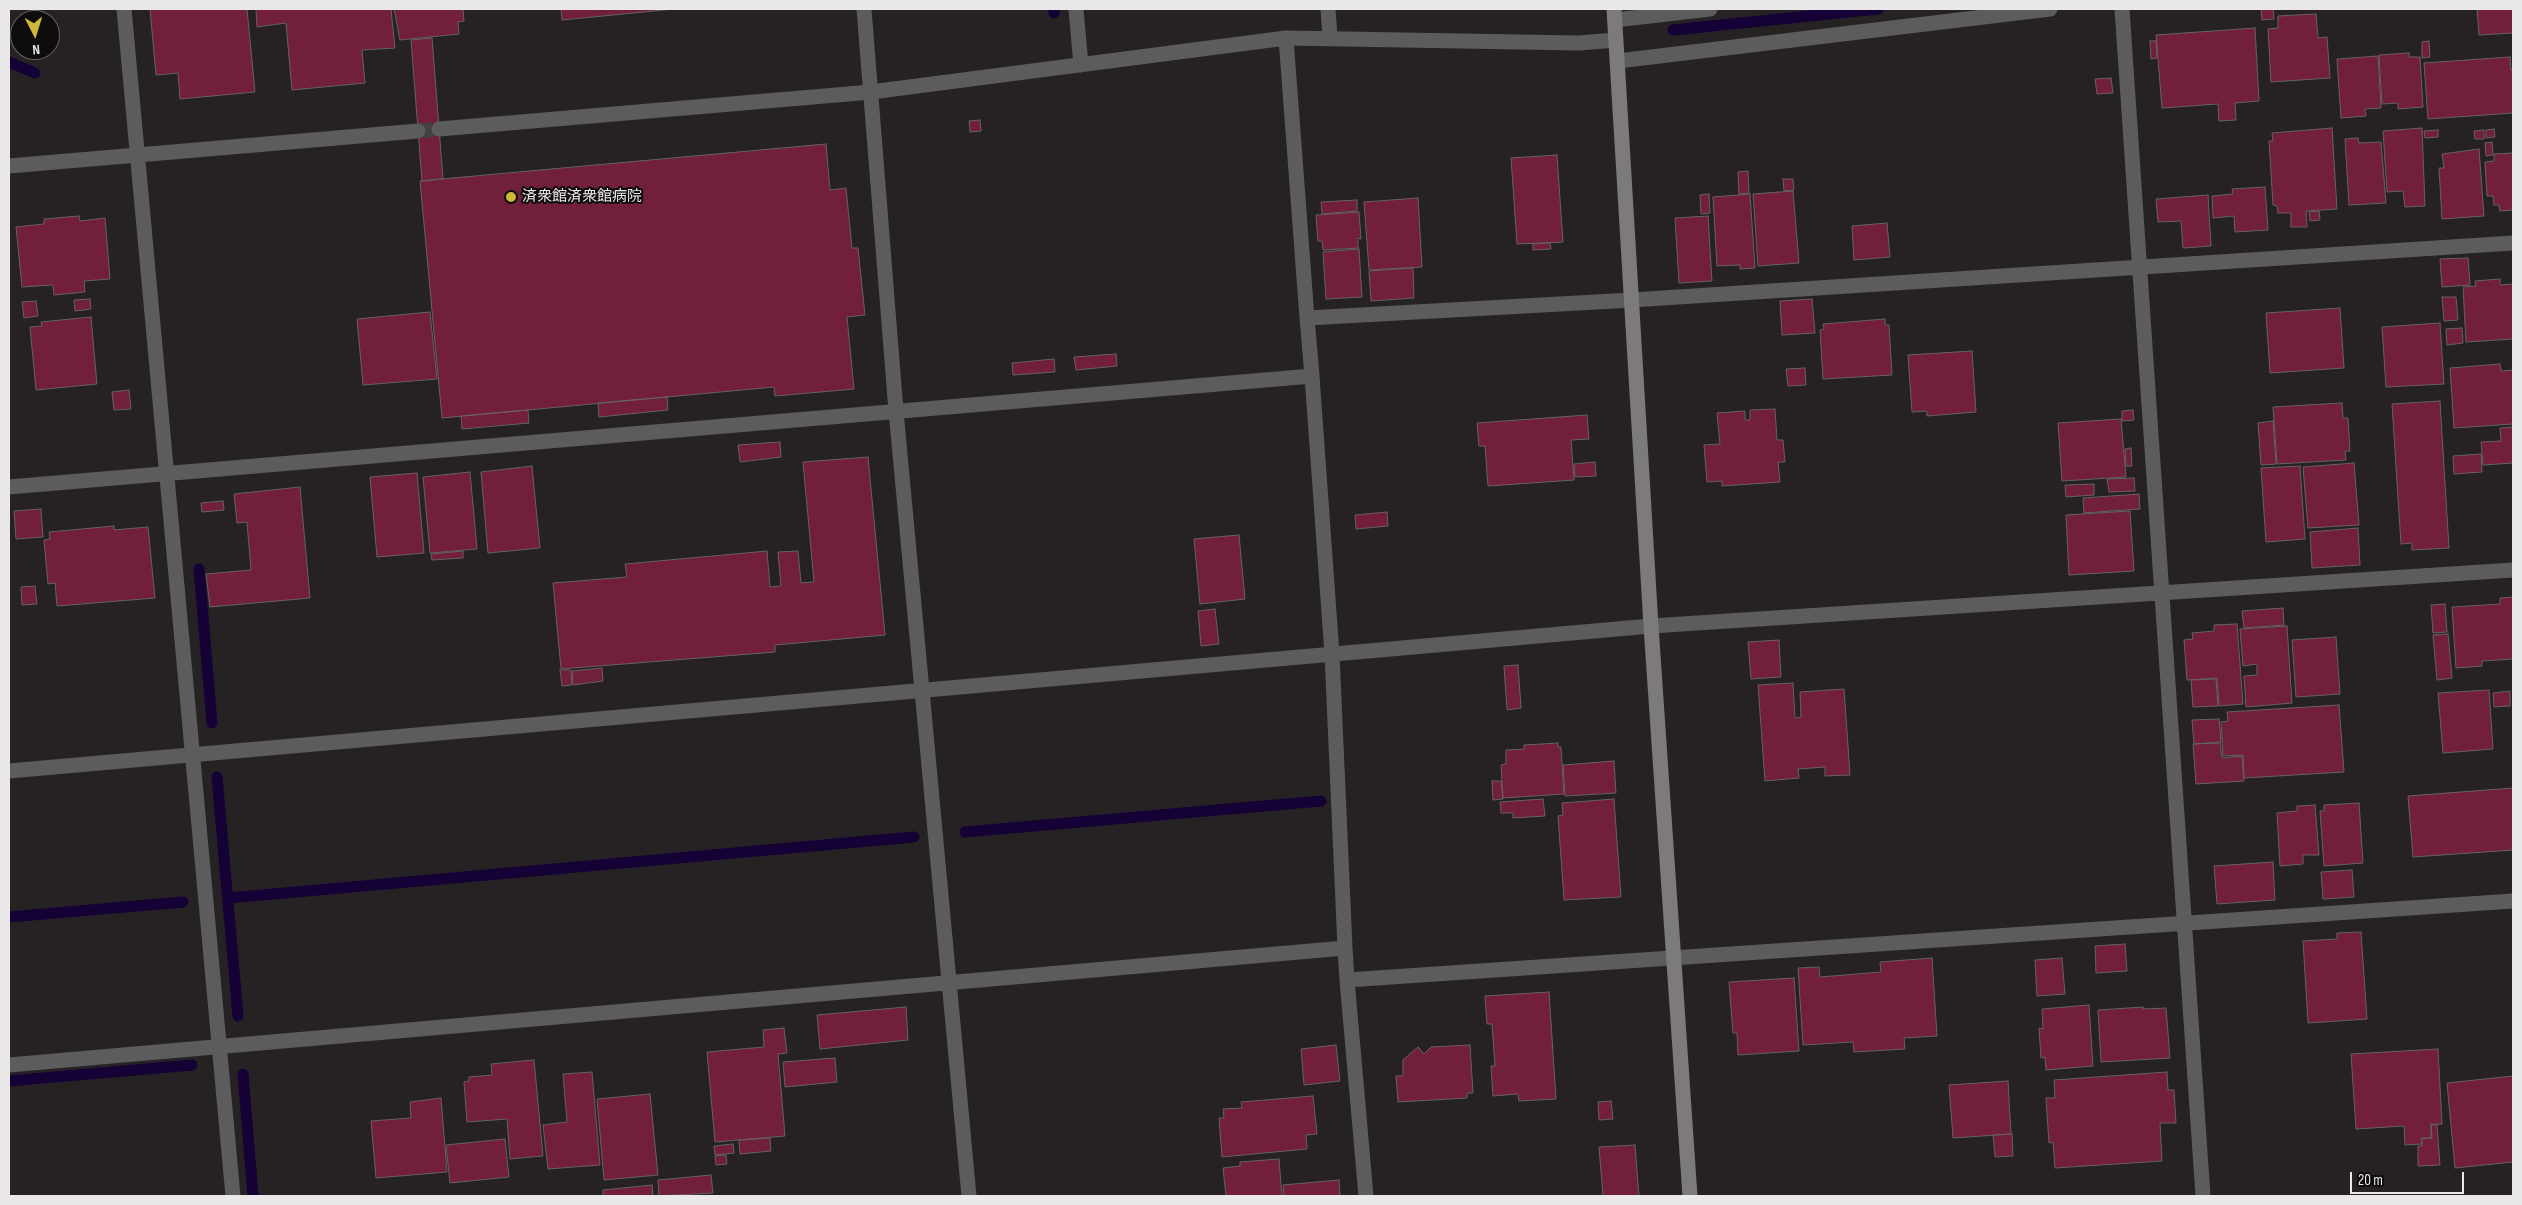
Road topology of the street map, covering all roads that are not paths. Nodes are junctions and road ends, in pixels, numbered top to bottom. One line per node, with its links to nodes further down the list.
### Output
1 (124, 9): 17 (street)
2 (864, 9): 14 (street)
3 (1076, 9): 13 (street)
4 (1328, 9): 9 (street)
5 (1710, 9): 8 (street)
6 (2050, 9): 12 (street)
7 (2122, 9): 20 (street)
8 (1614, 14): 11 (street)
9 (1330, 37): 10 (street); 11 (street)
10 (1286, 38): 13 (street); 22 (street)
11 (1616, 40): 12 (street)
12 (1618, 61): 21 (street)
13 (1081, 65): 14 (street)
14 (871, 92): 15 (street); 24 (street)
15 (439, 129)
16 (418, 131): 17 (street)
17 (137, 155): 18 (street); 25 (street)
18 (9, 166)
19 (2513, 243): 20 (street)
20 (2140, 267): 21 (street); 28 (street)
21 (1632, 300): 22 (street); 29 (street)
22 (1307, 318): 23 (street)
23 (1312, 376): 24 (street); 30 (street)
24 (896, 411): 25 (street); 31 (street)
25 (166, 472): 26 (street); 32 (street)
26 (9, 487)
27 (2513, 570): 28 (street)
28 (2163, 592): 29 (street); 35 (street)
29 (1651, 626): 30 (street); 37 (street)
30 (1332, 654): 31 (street); 36 (street)
31 (922, 690): 32 (street); 39 (street)
32 (192, 754): 33 (street); 40 (street)
33 (9, 771)
34 (2513, 901): 35 (street)
35 (2183, 924): 37 (street); 46 (street)
36 (1345, 948): 38 (street); 39 (street)
37 (1673, 958): 38 (street); 45 (street)
38 (1347, 980): 44 (street)
39 (949, 983): 40 (street); 43 (street)
40 (219, 1046): 41 (street); 42 (street)
41 (9, 1065)
42 (233, 1196)
43 (969, 1196)
44 (1366, 1196)
45 (1690, 1196)
46 (2202, 1196)

